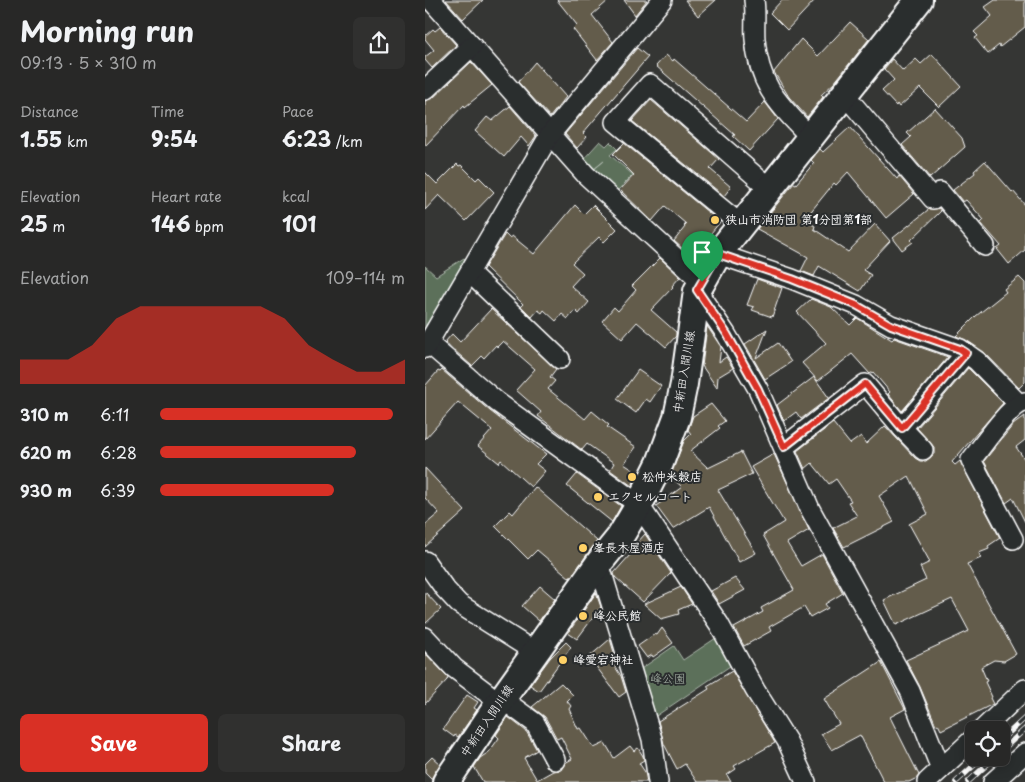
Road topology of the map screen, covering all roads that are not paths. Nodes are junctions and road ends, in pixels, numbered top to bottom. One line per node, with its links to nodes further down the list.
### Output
1 (431, 0): 5 (street)
2 (662, 0): 8 (street)
3 (754, 0): 9 (street)
4 (919, 0): 7 (main road, 中新田入間川線)
5 (472, 46): 6 (street); 8 (street)
6 (425, 90)
7 (845, 95): 9 (main road, 中新田入間川線); 12 (street)
8 (549, 136): 14 (street); 15 (street)
9 (810, 137): 10 (main road, 中新田入間川線)
10 (769, 188): 11 (main road, 中新田入間川線); 11 (street)
11 (740, 224): 13 (main road, 中新田入間川線)
12 (985, 246)
13 (718, 254): 15 (main road, 中新田入間川線); 17 (street)
14 (470, 273): 16 (street); 18 (street)
15 (700, 286): 21 (street); 23 (main road, 中新田入間川線)
16 (427, 346): 23 (street)
17 (966, 353): 19 (street); 20 (street)
18 (560, 359)
19 (1022, 402): 24 (street)
20 (902, 428): 21 (street); 22 (street)
21 (784, 447): 35 (street)
22 (923, 450)
23 (639, 505): 26 (main road, 中新田入間川線); 38 (street)
24 (1013, 539)
25 (425, 561): 28 (street)
26 (599, 563): 28 (main road, 中新田入間川線); 37 (street)
27 (425, 637): 30 (street)
28 (535, 652): 30 (main road, 中新田入間川線)
29 (1025, 689): 31 (street)
30 (501, 700): 34 (street); 36 (main road, 中新田入間川線)
31 (991, 721)
32 (965, 746): 35 (street)
33 (1025, 753): 40 (street)
34 (555, 760)
35 (941, 769): 39 (street)
36 (446, 782)
37 (658, 782)
38 (806, 782)
39 (927, 782)
40 (993, 782)

